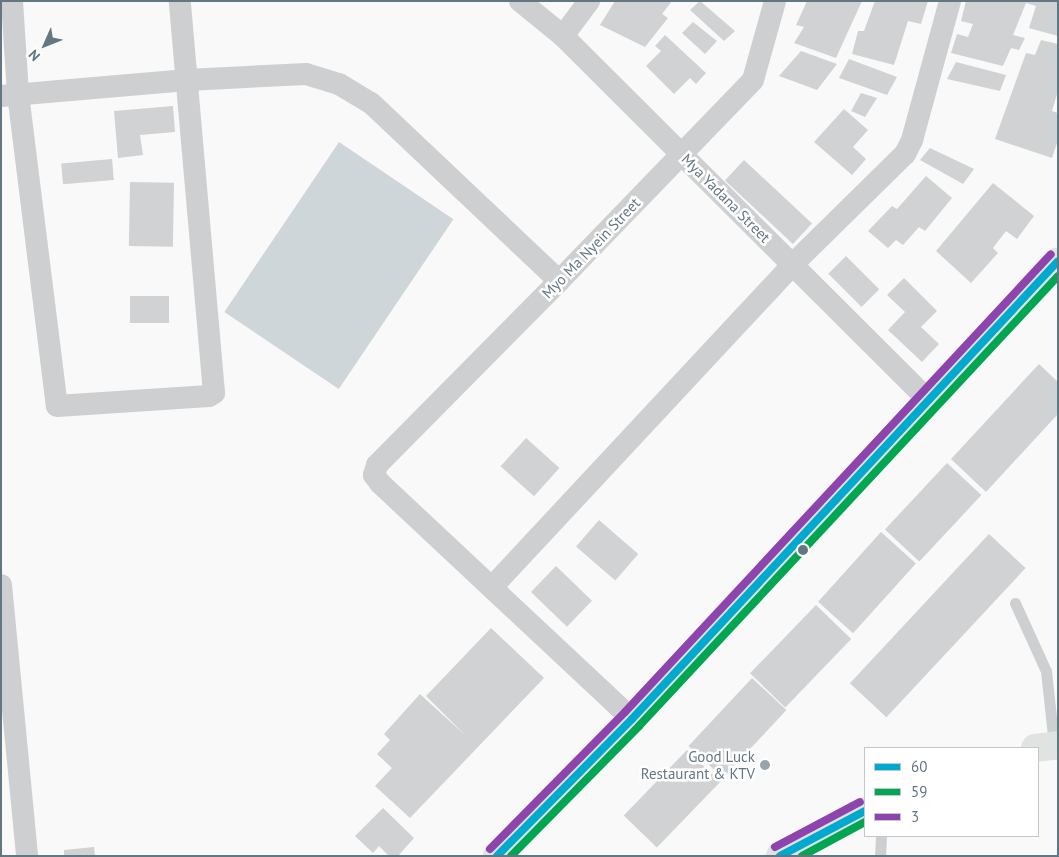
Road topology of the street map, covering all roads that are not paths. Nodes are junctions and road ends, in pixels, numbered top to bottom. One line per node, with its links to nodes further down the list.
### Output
1 (12, 1): 9 (street)
2 (180, 1): 8 (street)
3 (520, 1): 7 (street, Mya Yadana Street)
4 (589, 1): 7 (street)
5 (775, 1): 10 (street, Myo Ma Nyein Street)
6 (950, 1): 12 (street)
7 (563, 36): 10 (street, Mya Yadana Street)
8 (187, 80): 9 (street); 9 (street); 13 (street)
9 (10, 95)
10 (681, 153): 12 (street, Mya Yadana Street); 13 (street, Myo Ma Nyein Street)
11 (1058, 260): 14 (main road)
12 (793, 264): 14 (street, Mya Yadana Street); 16 (street)
13 (559, 281): 16 (street, Myo Ma Nyein Street)
14 (929, 401): 18 (main road)
15 (1, 585): 22 (street)
16 (493, 586): 18 (street)
17 (1015, 603): 19 (lane)
18 (632, 719): 23 (main road)
19 (1049, 746)
20 (864, 812): 24 (main road)
21 (881, 837): 25 (lane)
22 (27, 856)
23 (497, 856)
24 (780, 856)
25 (880, 856)

